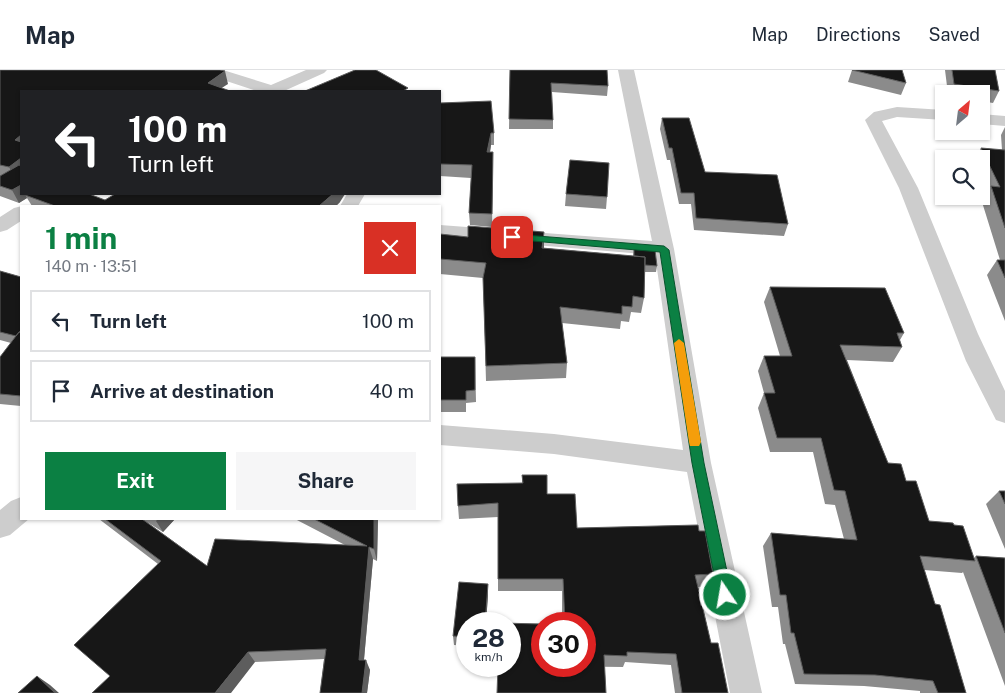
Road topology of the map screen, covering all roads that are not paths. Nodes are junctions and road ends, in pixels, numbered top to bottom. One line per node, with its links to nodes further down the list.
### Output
1 (207, 70): 4 (street)
2 (319, 70): 5 (street)
3 (626, 70): 12 (street)
4 (268, 90)
5 (273, 90)
6 (935, 114): 13 (street)
7 (990, 120): 8 (street)
8 (1005, 121)
9 (20, 212): 10 (street)
10 (0, 226)
11 (441, 231): 12 (street)
12 (664, 250): 15 (street)
13 (1005, 412)
14 (441, 435): 15 (street)
15 (698, 463): 18 (street)
16 (20, 509): 17 (street)
17 (0, 526)
18 (746, 693)

